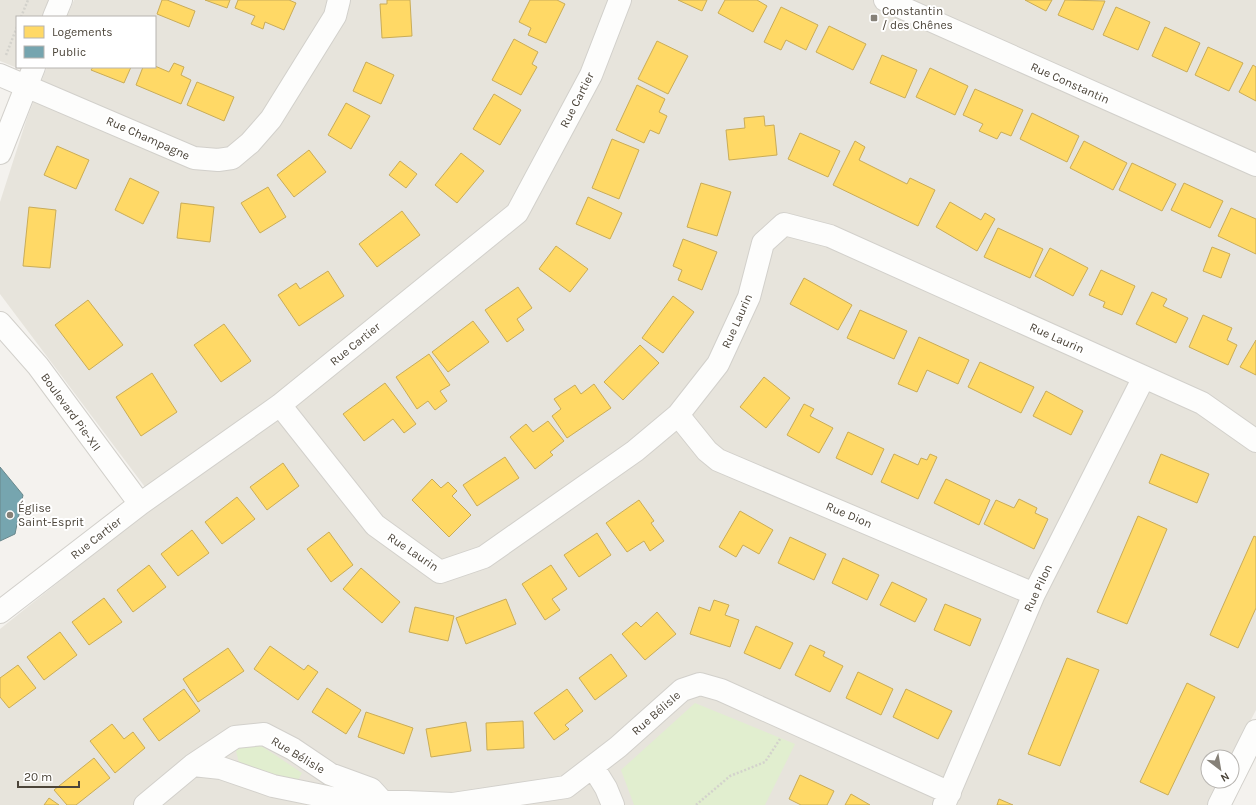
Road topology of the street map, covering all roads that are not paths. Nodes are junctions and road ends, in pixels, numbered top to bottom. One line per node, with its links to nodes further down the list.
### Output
1 (61, 0): 6 (street)
2 (339, 0): 8 (street, Rue Champagne)
3 (620, 0): 13 (street, Rue Cartier)
4 (885, 0): 5 (street, Rue Constantin)
5 (914, 6): 10 (street, Rue Constantin)
6 (54, 16)
7 (3, 65): 8 (street, Rue Champagne)
8 (30, 77): 9 (street)
9 (0, 153)
10 (1256, 165)
11 (0, 323): 16 (street, Boulevard Pie-XII)
12 (1144, 377): 14 (street, Rue Laurin); 15 (street, Rue Laurin); 17 (street, Rue Pilon)
13 (280, 405): 14 (street, Rue Laurin); 16 (street, Rue Cartier)
14 (678, 415): 17 (street, Rue Dion)
15 (1256, 440)
16 (140, 504): 18 (street, Rue Cartier)
17 (1034, 594): 24 (street, Rue Pilon)
18 (0, 612)
19 (1256, 731): 20 (street)
20 (1240, 762)
21 (193, 765): 25 (street, Rue Bélisle); 25 (street, Rue Bélisle); 26 (street, Rue Bélisle)
22 (593, 767): 24 (street, Rue Bélisle); 25 (street, Rue Bélisle); 27 (street)
23 (1227, 789): 28 (street)
24 (947, 799)
25 (381, 800)
26 (145, 805)
27 (613, 805)
28 (1219, 805)

